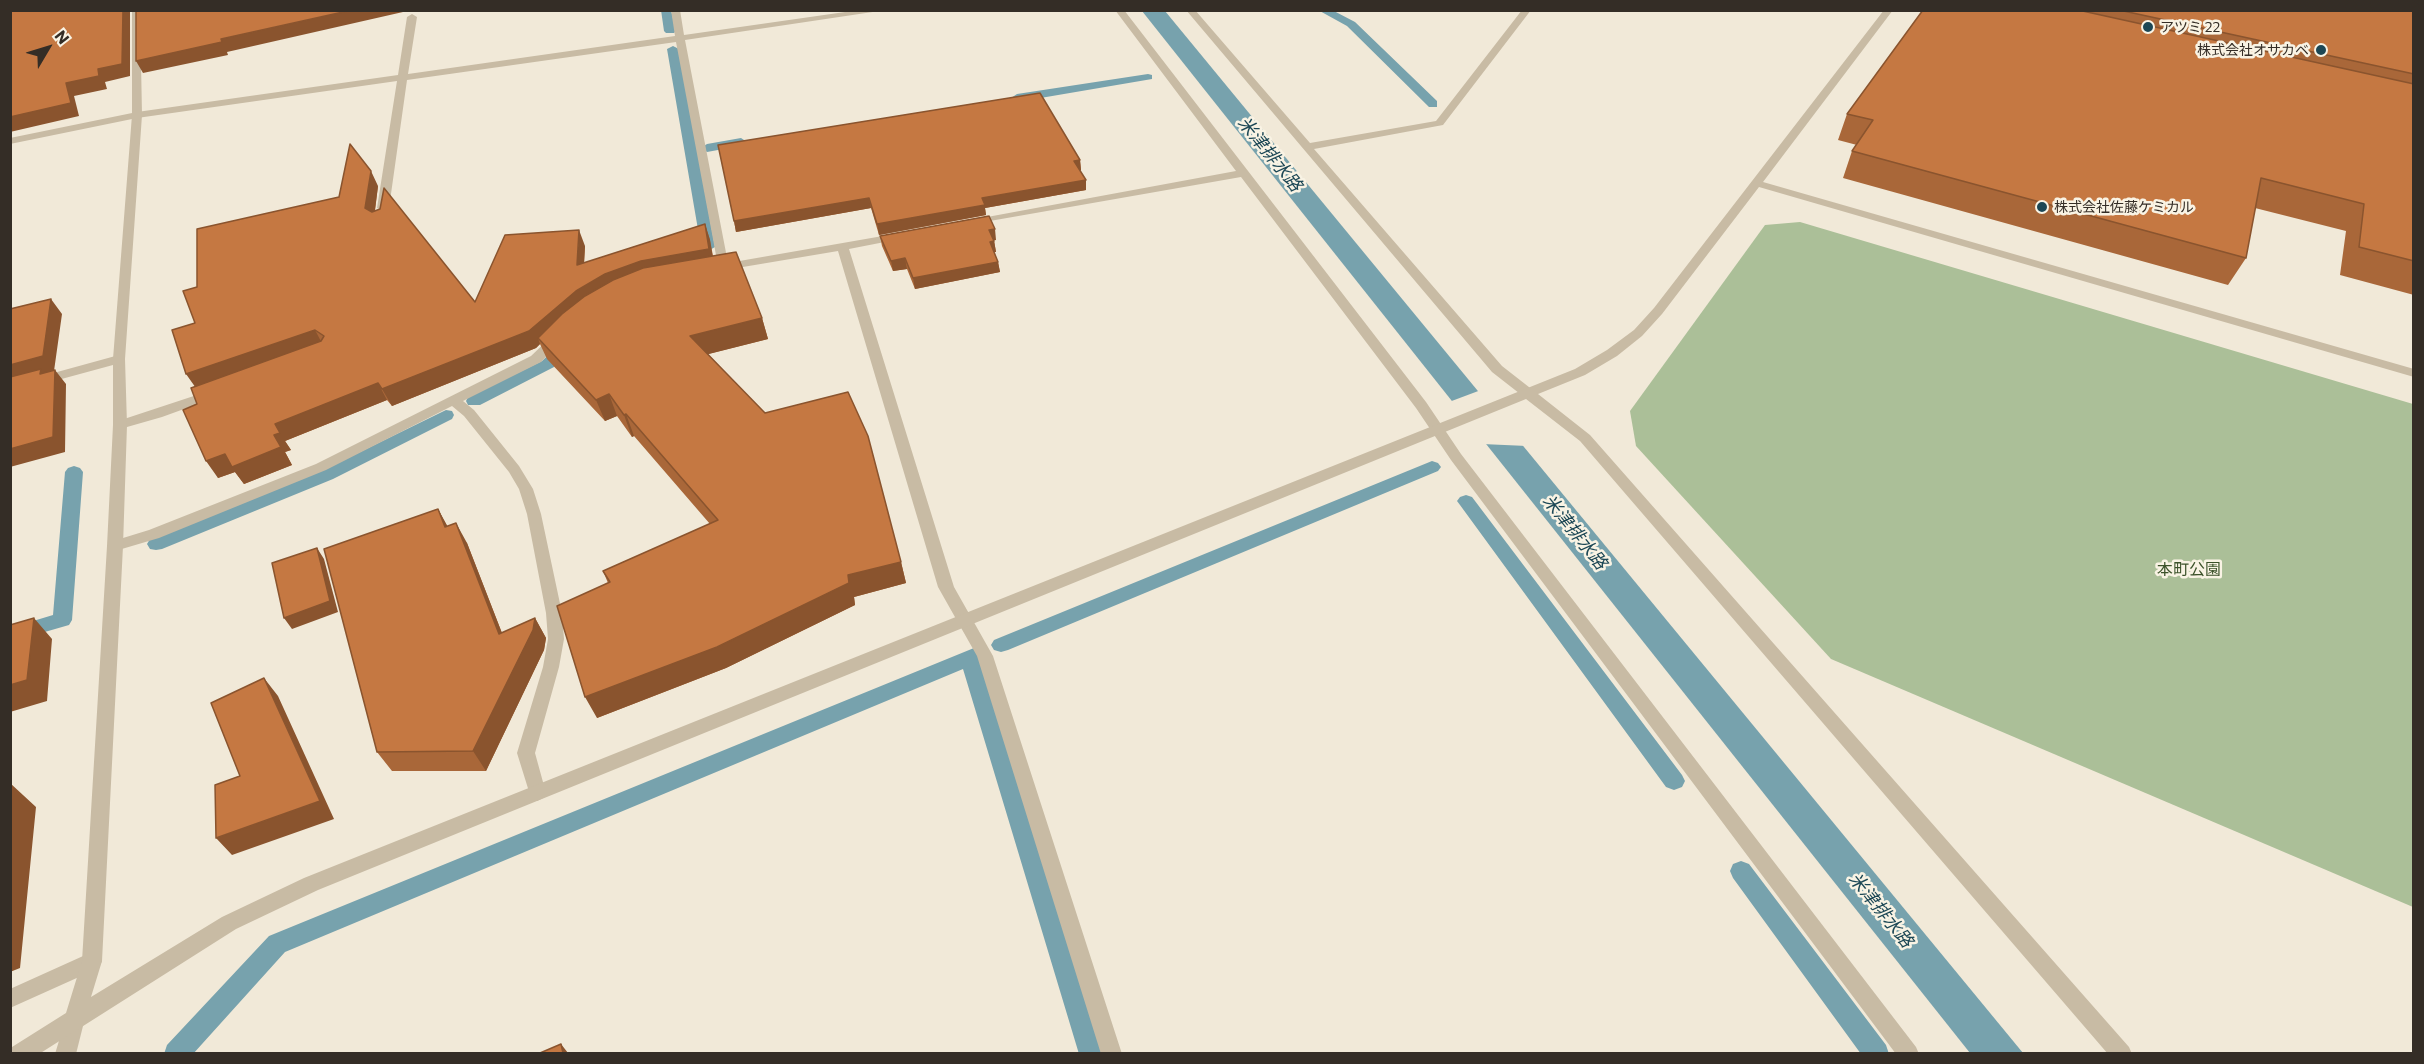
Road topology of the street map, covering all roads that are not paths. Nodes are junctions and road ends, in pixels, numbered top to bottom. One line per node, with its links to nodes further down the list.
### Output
1 (136, 10): 11 (street)
2 (675, 10): 9 (street)
3 (882, 10): 9 (street)
4 (1119, 10): 14 (street)
5 (1190, 10): 13 (street)
6 (1527, 10): 13 (street)
7 (1889, 10): 15 (street)
8 (412, 17): 10 (street)
9 (680, 39): 10 (street); 19 (street)
10 (403, 78): 11 (street); 16 (street)
11 (136, 115): 12 (street); 21 (street)
12 (10, 141)
13 (1307, 147): 25 (street)
14 (1243, 173): 17 (street); 28 (street)
15 (1756, 183): 22 (street); 25 (street)
16 (381, 222)
17 (956, 225)
18 (910, 234): 19 (street)
19 (842, 246): 30 (street)
20 (565, 330): 26 (street)
21 (119, 359): 23 (street); 27 (street)
22 (2414, 373)
23 (10, 389)
24 (224, 390): 27 (street)
25 (1522, 396): 28 (street); 39 (street)
26 (454, 400): 29 (street); 31 (street)
27 (120, 424): 29 (street)
28 (1441, 430): 30 (street); 38 (street)
29 (115, 546): 32 (street)
30 (965, 621): 31 (street); 37 (street)
31 (537, 793): 34 (street)
32 (92, 961): 33 (street); 34 (street)
33 (10, 999)
34 (75, 1018): 35 (street); 36 (street)
35 (19, 1053)
36 (65, 1053)
37 (1112, 1053)
38 (1909, 1053)
39 (2122, 1053)

